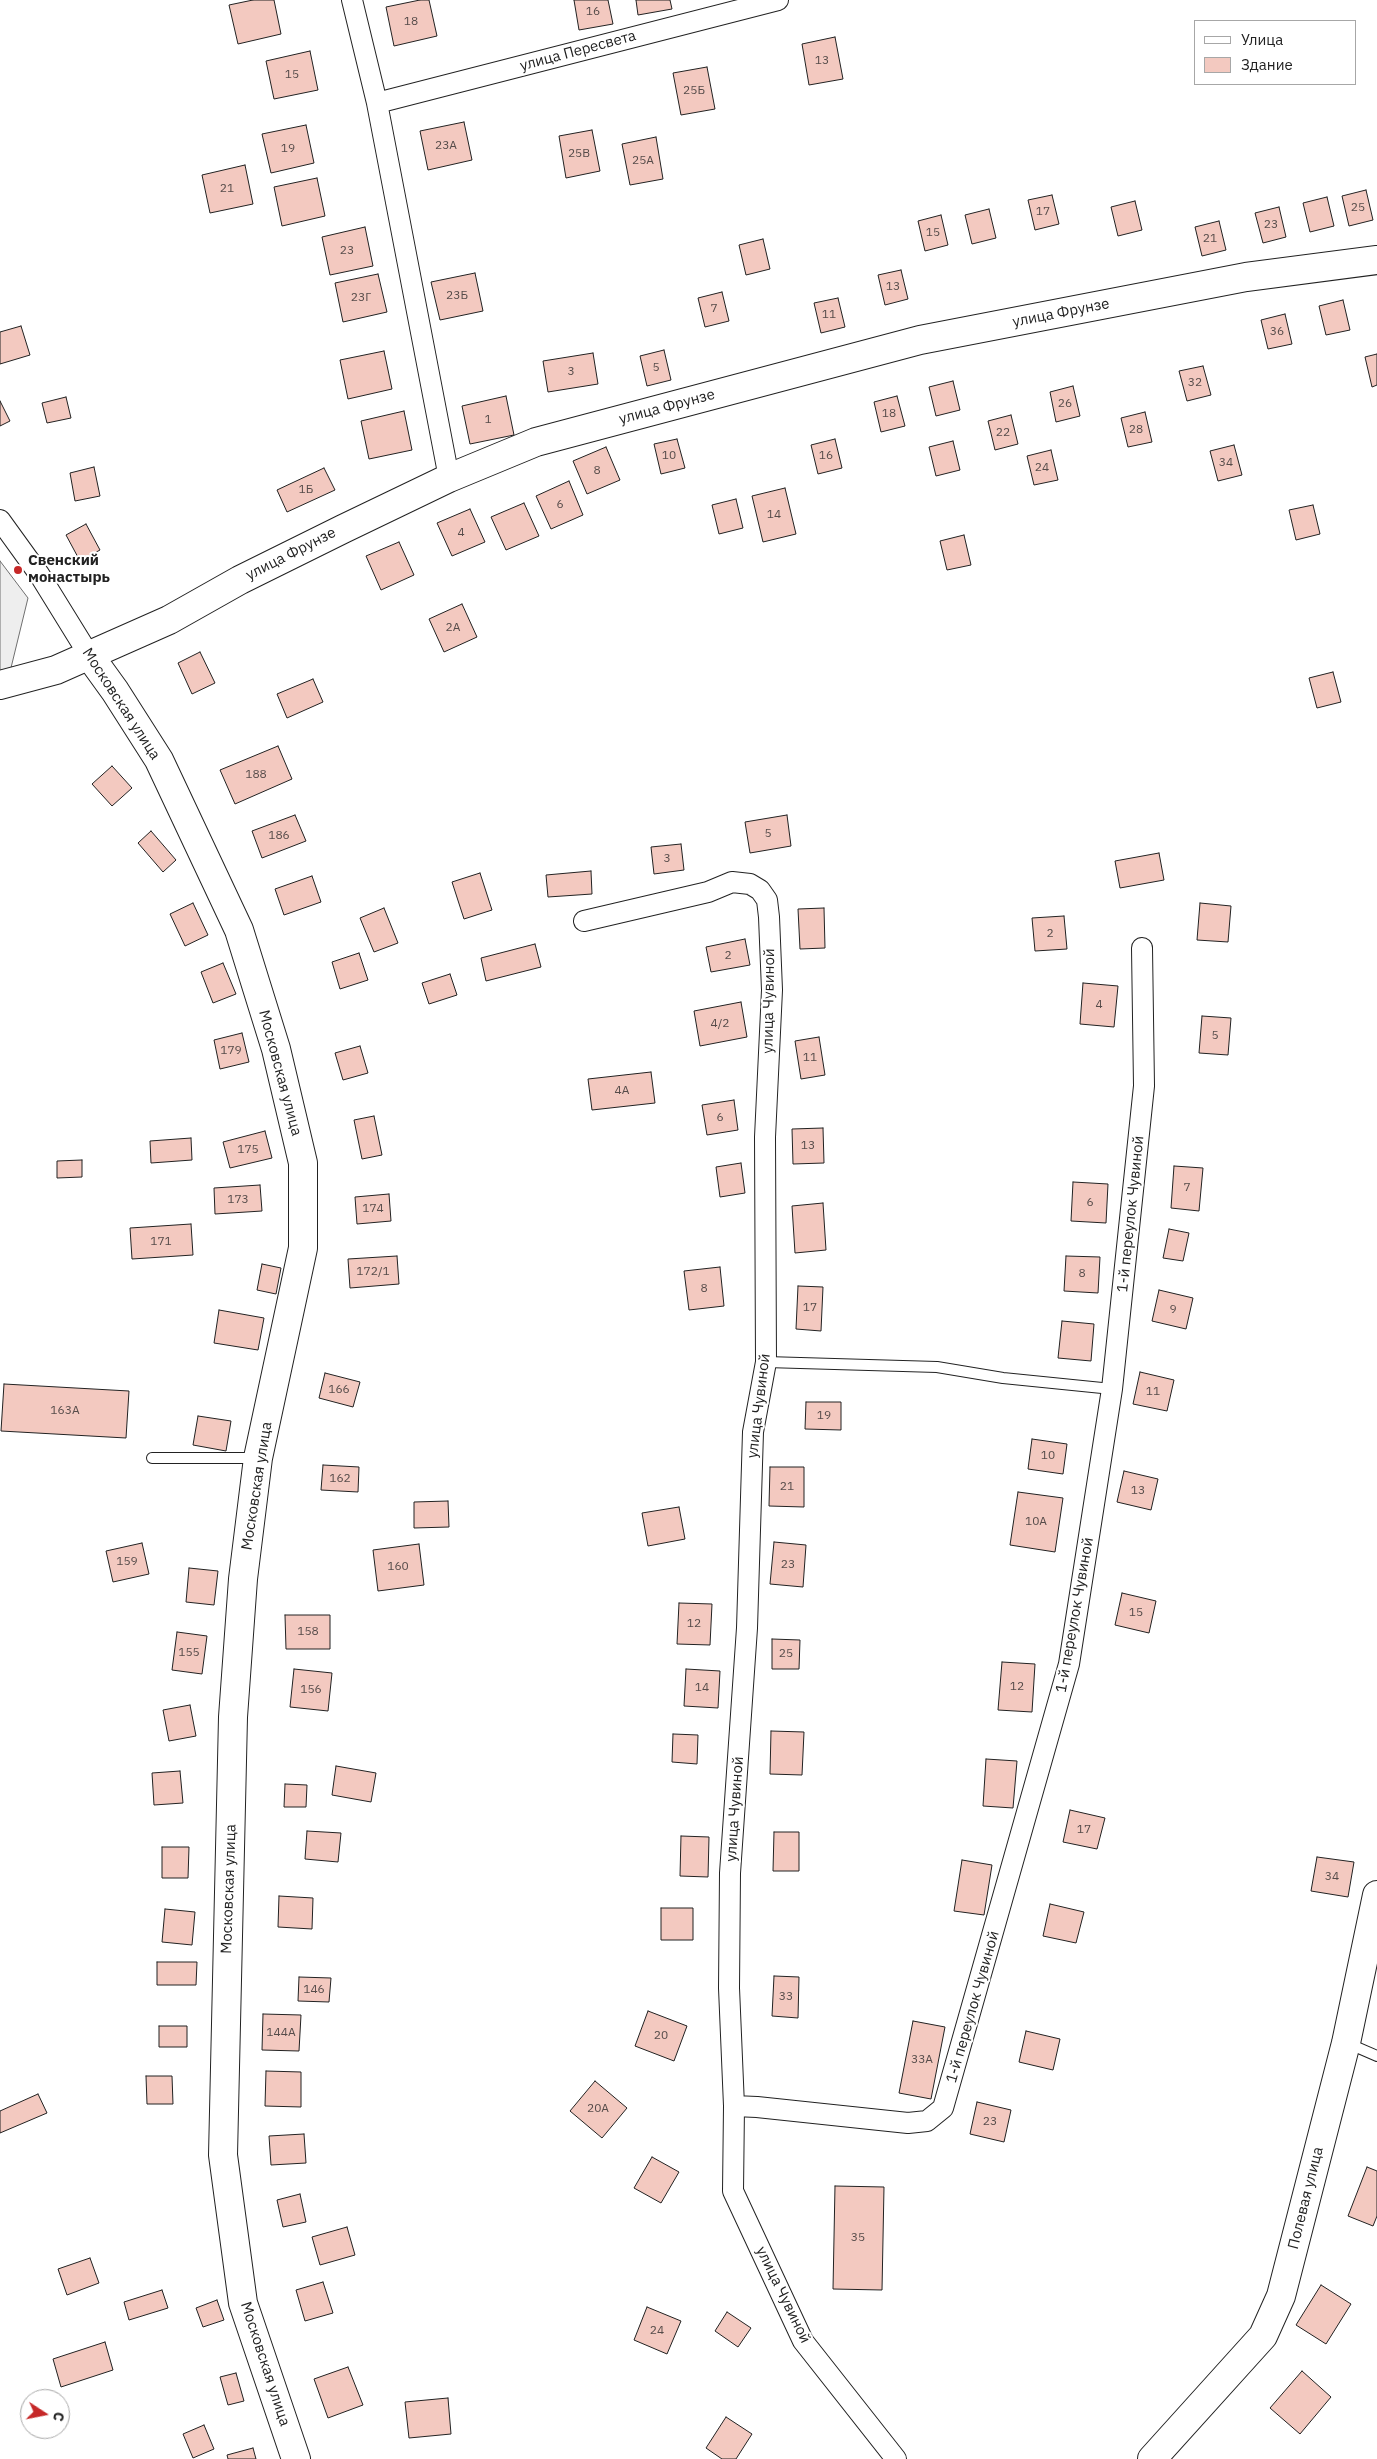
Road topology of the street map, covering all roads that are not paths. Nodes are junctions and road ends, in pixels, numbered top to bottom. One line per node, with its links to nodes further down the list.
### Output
1 (352, 0): 3 (street)
2 (778, 0): 3 (street, улица Пересвета)
3 (377, 103): 5 (street)
4 (1377, 260): 5 (street, улица Фрунзе)
5 (449, 478): 7 (street, улица Фрунзе)
6 (0, 520): 7 (street, Московская улица)
7 (89, 655): 8 (street, улица Фрунзе); 14 (street, Московская улица)
8 (0, 686)
9 (584, 921): 11 (street, улица Чувиной)
10 (1142, 948): 12 (street, 1-й переулок Чувиной)
11 (766, 1362): 12 (lane); 18 (street, улица Чувиной)
12 (1112, 1389): 18 (street, 1-й переулок Чувиной)
13 (152, 1458): 14 (lane)
14 (258, 1458): 19 (street, Московская улица)
15 (1377, 1895): 16 (street, Полевая улица)
16 (1346, 2043): 17 (lane); 21 (street, Полевая улица)
17 (1377, 2056)
18 (734, 2106): 20 (street, улица Чувиной)
19 (296, 2459)
20 (896, 2459)
21 (1152, 2459)

